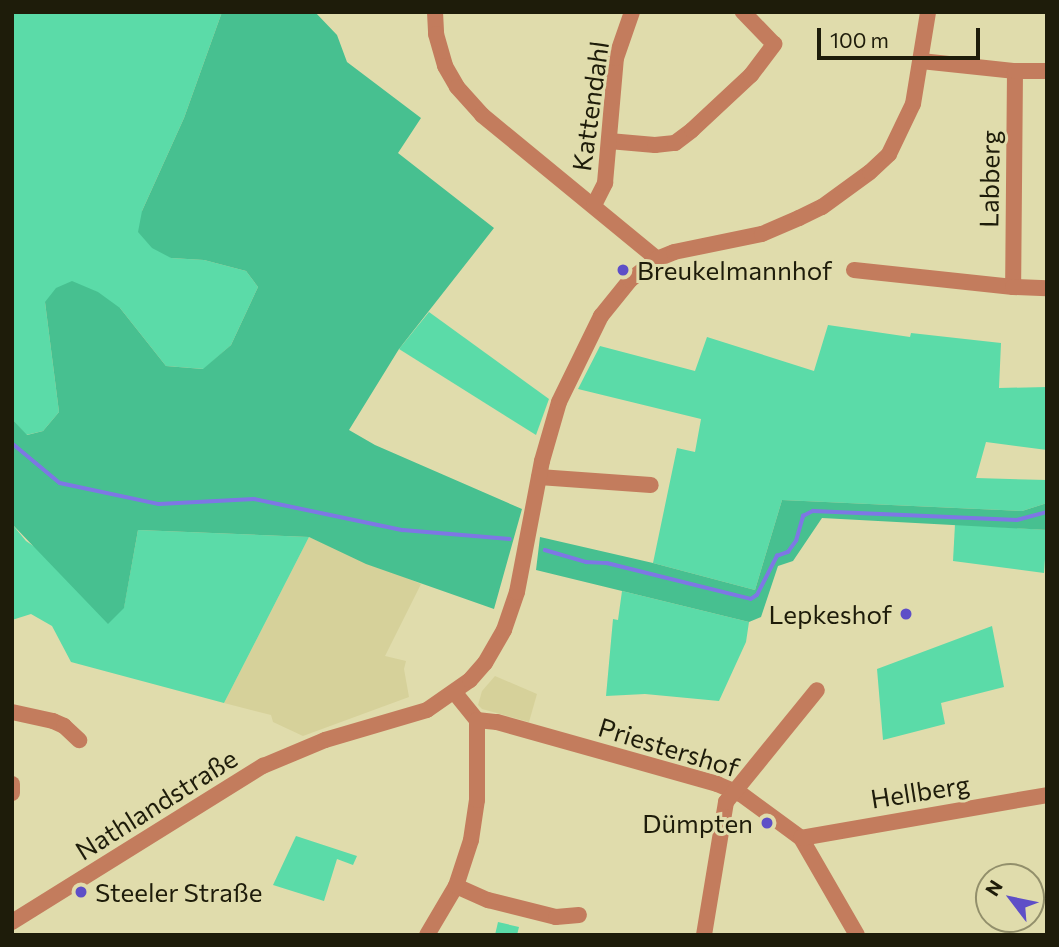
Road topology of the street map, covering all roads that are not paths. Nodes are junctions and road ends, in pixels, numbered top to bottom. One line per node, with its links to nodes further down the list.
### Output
1 (435, 12): 9 (street)
2 (632, 12): 8 (street, Kattendahl)
3 (743, 12): 8 (street)
4 (928, 12): 5 (street, Nathlandstraße)
5 (921, 61): 6 (street); 10 (street, Nathlandstraße)
6 (1015, 71): 7 (street); 12 (street, Labberg)
7 (1047, 71)
8 (609, 141): 9 (street, Kattendahl)
9 (594, 205): 10 (street)
10 (657, 260): 14 (street, Nathlandstraße)
11 (854, 270): 12 (street)
12 (1013, 287): 13 (street)
13 (1047, 288)
14 (539, 477): 15 (street); 17 (street, Nathlandstraße)
15 (651, 485)
16 (817, 690): 22 (street)
17 (455, 693): 19 (street); 28 (street, Nathlandstraße)
18 (12, 712): 20 (street)
19 (477, 720): 22 (street, Priestershof); 26 (street)
20 (79, 740)
21 (12, 785): 23 (street)
22 (735, 790): 25 (street, Priestershof); 30 (street)
23 (12, 793)
24 (1047, 795): 25 (street, Hellberg)
25 (802, 838): 31 (street, Priestershof)
26 (456, 886): 27 (street); 29 (street)
27 (579, 915)
28 (14, 917)
29 (427, 935)
30 (704, 935)
31 (857, 935)

